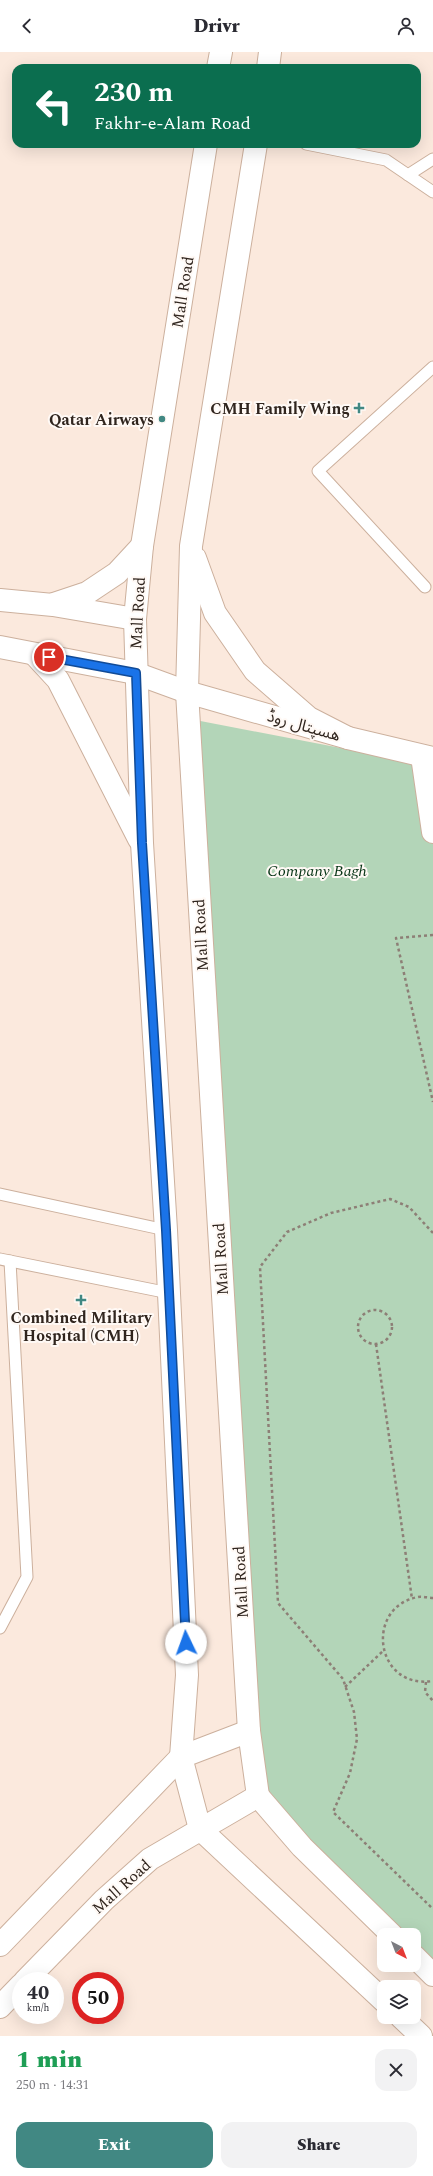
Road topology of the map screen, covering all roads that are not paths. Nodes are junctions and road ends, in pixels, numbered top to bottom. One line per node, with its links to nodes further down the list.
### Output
1 (221, 52): 3 (main road)
2 (270, 52): 4 (main road)
3 (219, 64)
4 (268, 64)
5 (205, 148): 12 (main road, Mall Road)
6 (255, 148): 13 (main road, Mall Road)
7 (326, 148): 9 (lane)
8 (433, 160): 9 (lane)
9 (408, 176): 10 (lane)
10 (433, 192)
11 (433, 367): 14 (lane)
12 (142, 546): 16 (main road); 17 (main road, Mall Road)
13 (191, 546): 21 (main road, Mall Road); 22 (main road)
14 (424, 587)
15 (0, 600): 16 (main road)
16 (53, 605): 17 (main road)
17 (135, 619): 20 (main road, Mall Road)
18 (0, 647): 19 (main road, ھسپتال روڈ)
19 (35, 655): 20 (main road, ھسپتال روڈ); 25 (main road)
20 (136, 673): 21 (main road, ھسپتال روڈ); 25 (main road, Mall Road)
21 (187, 692): 22 (main road, ھسپتال روڈ); 31 (main road, Mall Road)
22 (348, 738): 23 (main road, ھسپتال روڈ)
23 (427, 757): 24 (main road)
24 (433, 832)
25 (142, 843): 27 (main road, Mall Road)
26 (0, 1194): 27 (lane)
27 (166, 1230): 29 (main road, Mall Road)
28 (5, 1260): 29 (lane); 30 (lane)
29 (168, 1293): 32 (main road, Mall Road)
30 (0, 1628)
31 (249, 1731): 32 (main road); 33 (main road, Mall Road)
32 (181, 1757): 34 (main road, Mall Road); 36 (main road)
33 (258, 1796): 34 (main road, Mall Road); 35 (main road)
34 (200, 1828): 38 (main road, Mall Road); 41 (main road)
35 (385, 1928)
36 (0, 1945)
37 (421, 1963): 39 (main road)
38 (34, 1972)
39 (433, 1975)
40 (12, 1994): 42 (main road)
41 (377, 1994)
42 (0, 2006)
43 (408, 2024): 44 (main road)
44 (421, 2036)

